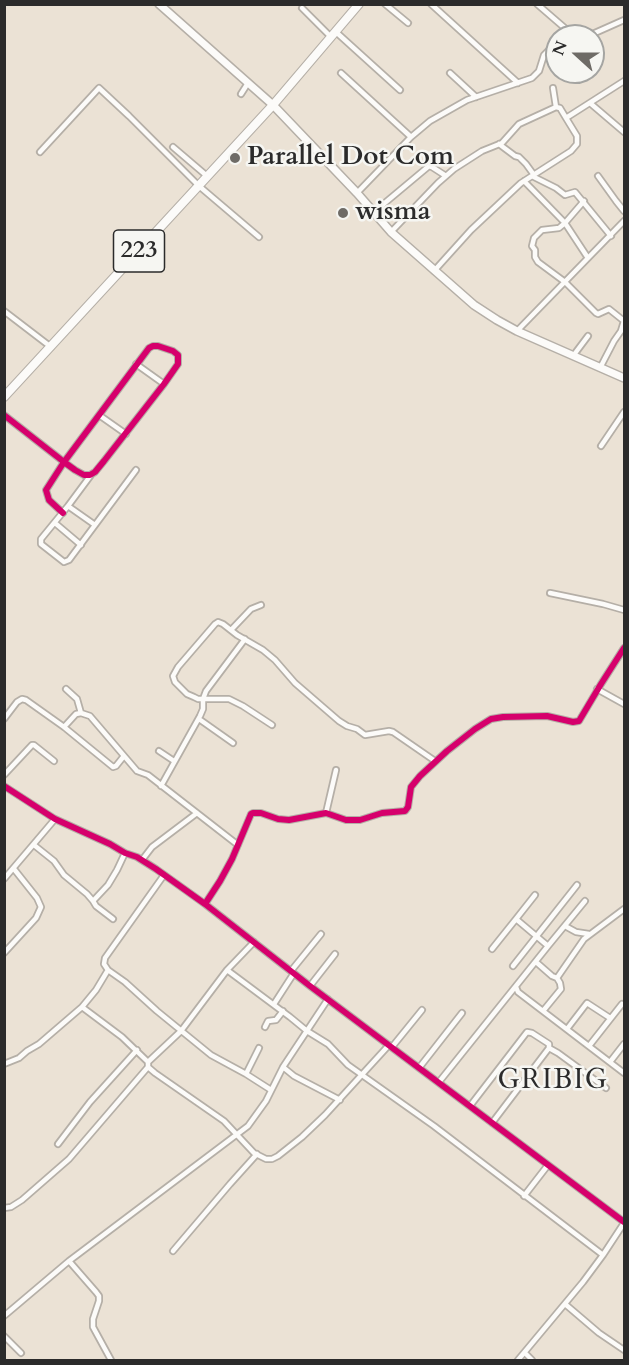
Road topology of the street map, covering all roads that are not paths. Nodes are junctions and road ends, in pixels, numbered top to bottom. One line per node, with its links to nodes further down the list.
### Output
1 (159, 4): 16 (main road)
2 (385, 4): 8 (street)
3 (431, 4): 17 (street)
4 (537, 4): 9 (street)
5 (359, 5): 11 (main road, 223)
6 (302, 8): 11 (street)
7 (624, 20): 10 (street)
8 (408, 23)
9 (560, 24)
10 (605, 28)
11 (333, 35): 19 (street); 23 (main road, 223)
12 (545, 54): 17 (street)
13 (341, 73): 27 (street)
14 (450, 73): 21 (street)
15 (624, 81): 22 (street)
16 (248, 83): 20 (street); 23 (main road)
17 (518, 83): 21 (street)
18 (553, 88): 24 (street)
19 (400, 90)
20 (241, 94)
21 (476, 97): 27 (street)
22 (590, 103): 25 (street); 26 (street)
23 (273, 105): 31 (main road, 223); 37 (main road)
24 (556, 108): 25 (street); 28 (street)
25 (566, 118): 33 (street)
26 (624, 132)
27 (411, 137): 37 (street)
28 (499, 144): 32 (street); 33 (street)
29 (174, 147): 31 (street)
30 (40, 152): 36 (street)
31 (207, 176): 36 (main road, 223)
32 (446, 176): 40 (street); 43 (street)
33 (533, 176): 35 (street); 38 (street)
34 (598, 176): 39 (street)
35 (524, 181): 42 (street); 47 (street)
36 (199, 186): 45 (street); 52 (main road, 223)
37 (357, 193): 40 (main road)
38 (584, 201): 42 (street); 44 (street)
39 (624, 211)
40 (374, 212): 43 (main road)
41 (624, 221): 44 (street)
42 (565, 223): 46 (street); 48 (street)
43 (392, 232): 47 (main road)
44 (611, 236): 46 (street)
45 (259, 237)
46 (588, 258): 48 (street)
47 (434, 271): 50 (main road)
48 (565, 282): 50 (street); 55 (street)
49 (4, 311): 52 (street)
50 (517, 331): 53 (main road)
51 (588, 336): 53 (street)
52 (51, 347): 58 (main road, 223)
53 (573, 356): 55 (main road)
54 (136, 364): 57 (street); 57 (street); 61 (street)
55 (600, 368): 56 (main road)
56 (624, 378)
57 (164, 384): 62 (street)
58 (4, 397)
59 (624, 412): 63 (street)
60 (4, 415): 64 (street)
61 (99, 415): 62 (street); 64 (street)
62 (126, 434): 66 (street)
63 (601, 446)
64 (64, 462): 66 (street); 68 (street)
65 (136, 470): 70 (street)
66 (91, 475): 67 (street)
67 (68, 506): 68 (street); 70 (street)
68 (63, 513): 69 (street)
69 (55, 523): 71 (street); 71 (street)
70 (95, 525): 71 (street)
71 (81, 545)
72 (550, 593): 74 (street)
73 (261, 605): 75 (street)
74 (624, 610)
75 (231, 630): 76 (street); 80 (street)
76 (245, 639): 80 (street); 92 (street)
77 (624, 648): 79 (street)
78 (66, 688): 82 (street)
79 (597, 689): 81 (street); 92 (street)
80 (203, 699): 84 (street); 85 (street)
81 (624, 704)
82 (77, 714): 86 (street); 89 (street)
83 (4, 719): 86 (street)
84 (199, 719): 87 (street); 91 (street)
85 (272, 725)
86 (64, 727): 89 (street)
87 (233, 743)
88 (159, 751): 91 (street)
89 (124, 756): 96 (street)
90 (54, 761): 94 (street)
91 (174, 761): 96 (street)
92 (435, 761): 98 (street)
93 (336, 770): 98 (street)
94 (4, 775)
95 (4, 786): 99 (street)
96 (161, 786): 97 (street)
97 (197, 813): 101 (street); 103 (street)
98 (326, 813): 101 (street)
99 (55, 819): 100 (street); 102 (street)
100 (34, 845): 104 (street); 109 (street)
101 (238, 845): 111 (street)
102 (125, 853): 103 (street); 109 (street)
103 (142, 860): 105 (street)
104 (14, 869): 106 (street); 122 (street)
105 (164, 875): 111 (street); 126 (street)
106 (4, 879)
107 (577, 885): 118 (street)
108 (535, 895): 114 (street)
109 (93, 901): 113 (street)
110 (585, 901): 115 (street)
111 (205, 904): 119 (street)
112 (623, 912): 117 (street)
113 (113, 918)
114 (516, 919): 118 (street); 121 (street)
115 (565, 926): 117 (street); 120 (street)
116 (321, 934): 128 (street)
117 (589, 934): 129 (street)
118 (536, 937): 120 (street); 125 (street)
119 (254, 942): 127 (street); 128 (street)
120 (548, 946): 124 (street)
121 (492, 949)
122 (4, 953)
123 (335, 954): 130 (street)
124 (536, 962): 129 (street); 131 (street)
125 (513, 966)
126 (108, 970): 135 (street); 143 (street)
127 (227, 970): 133 (street); 143 (street)
128 (292, 972): 130 (street); 133 (street)
129 (557, 978): 138 (street)
130 (310, 986): 132 (street)
131 (516, 987): 138 (street); 159 (street)
132 (328, 999): 144 (street); 146 (street)
133 (274, 1004): 137 (street)
134 (622, 1004): 140 (street)
135 (82, 1007): 150 (street); 152 (street)
136 (422, 1010): 146 (street)
137 (283, 1011): 141 (street); 144 (street)
138 (543, 1011): 142 (street)
139 (462, 1013): 155 (street)
140 (610, 1018): 142 (street); 147 (street)
141 (265, 1027)
142 (567, 1029): 147 (street)
143 (181, 1031): 153 (street); 157 (street)
144 (307, 1031): 154 (street); 158 (street)
145 (624, 1044): 151 (street)
146 (390, 1046): 155 (street); 158 (street)
147 (589, 1046): 151 (street)
148 (259, 1047): 157 (street)
149 (549, 1048): 160 (street); 163 (street); 164 (street)
150 (137, 1050): 153 (street); 166 (street)
151 (610, 1062): 156 (street)
152 (4, 1064)
153 (148, 1064): 165 (street); 170 (street)
154 (283, 1067): 161 (street); 162 (street)
155 (419, 1068): 159 (street)
156 (624, 1072)
157 (246, 1074): 161 (street)
158 (362, 1076): 162 (street); 169 (street)
159 (439, 1082): 163 (street)
160 (606, 1088)
161 (271, 1090): 165 (street)
162 (340, 1100): 167 (street)
163 (470, 1106): 164 (street)
164 (492, 1123): 168 (street)
165 (236, 1135): 167 (street); 174 (street)
166 (58, 1144)
167 (257, 1154): 172 (street)
168 (548, 1165): 169 (street); 171 (street)
169 (524, 1196): 173 (street)
170 (4, 1208)
171 (624, 1222): 173 (street)
172 (173, 1251)
173 (603, 1255): 175 (street)
174 (69, 1261): 176 (street); 181 (street)
175 (565, 1304): 178 (street); 180 (street)
176 (4, 1316)
177 (4, 1336): 179 (street)
178 (624, 1350)
179 (21, 1353)
180 (525, 1353): 182 (street); 183 (street)
181 (111, 1360)
182 (518, 1360)
183 (532, 1360)

